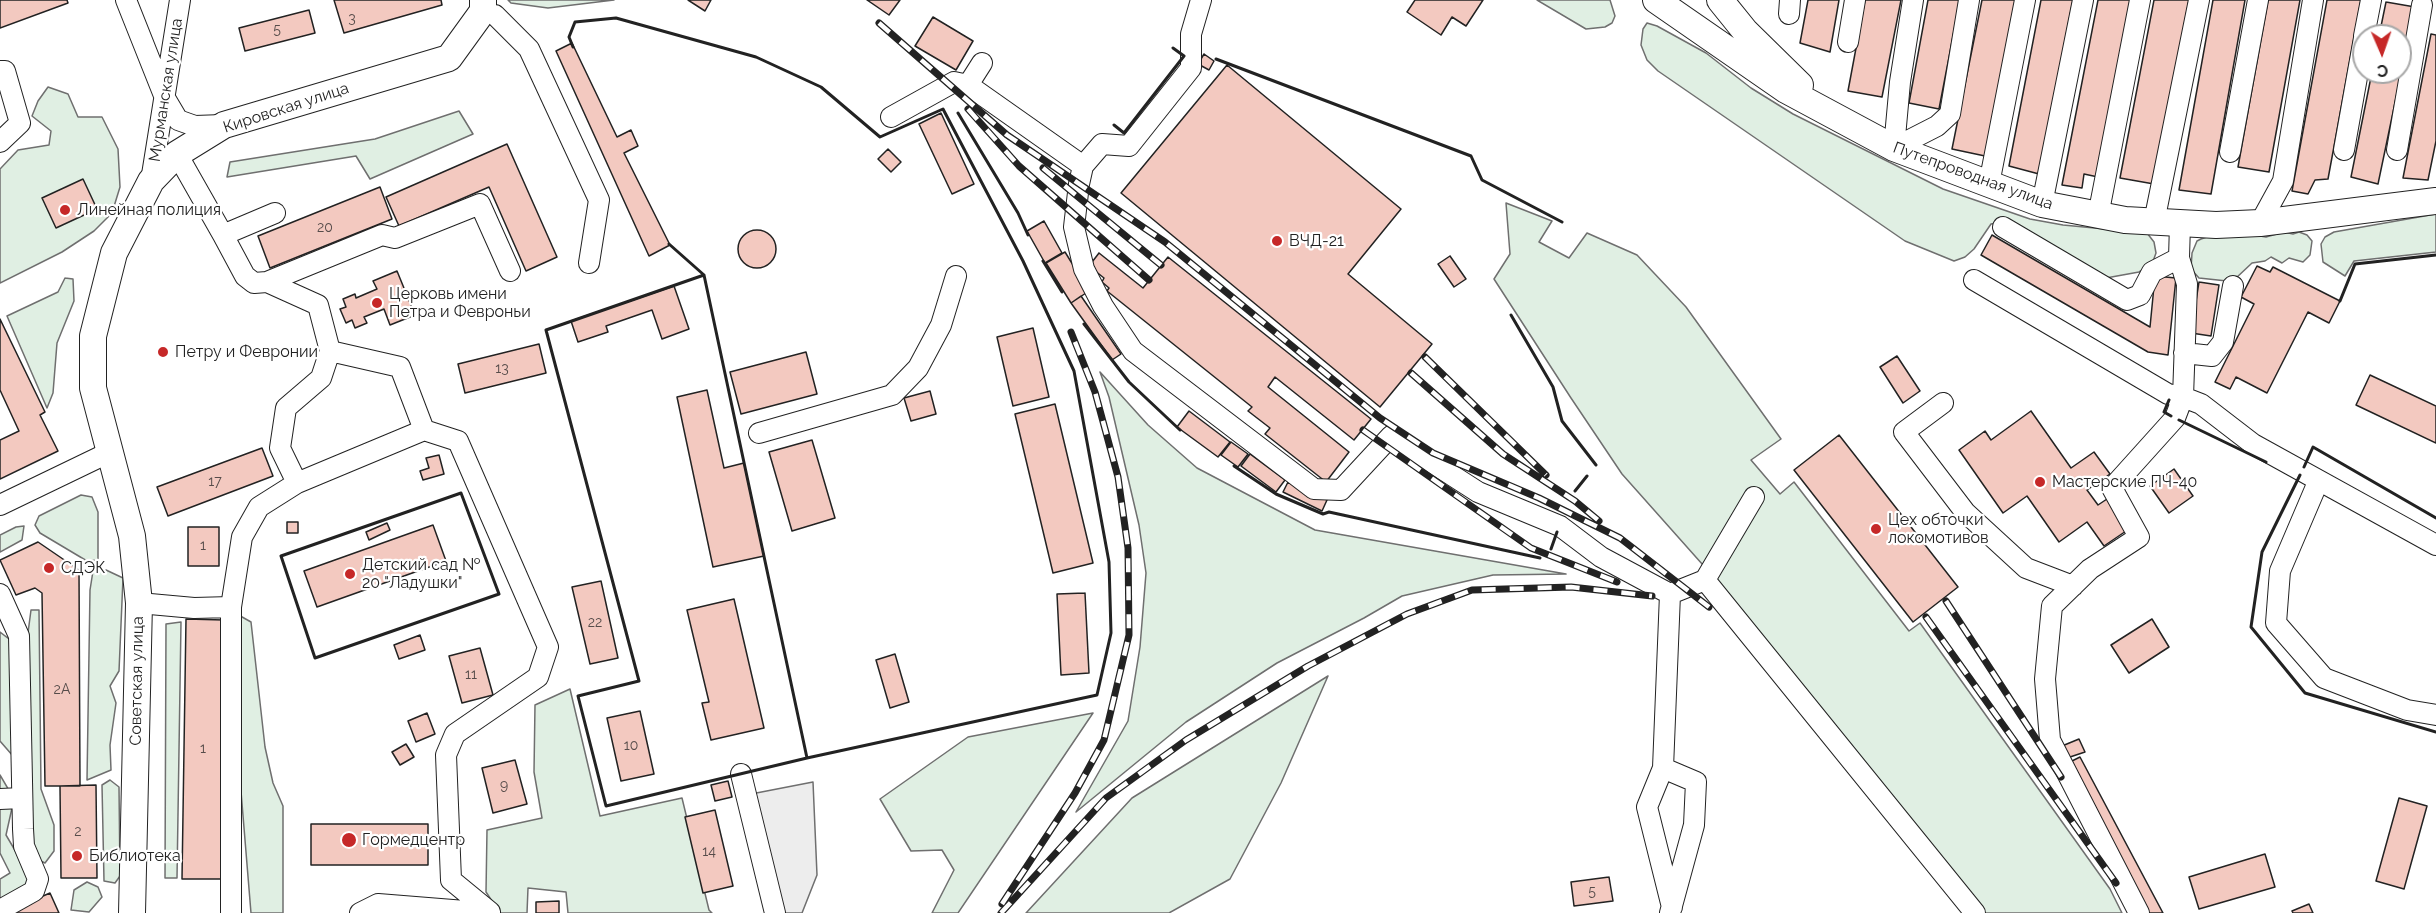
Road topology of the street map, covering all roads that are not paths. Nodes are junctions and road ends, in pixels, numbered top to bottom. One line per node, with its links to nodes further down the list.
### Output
1 (126, 0): 29 (street)
2 (180, 0): 29 (street, Мурманская улица)
3 (1201, 0): 39 (street)
4 (1656, 0): 22 (main road, Путепроводная улица)
5 (1710, 0): 18 (main road)
6 (1720, 0): 23 (main road)
7 (1736, 0): 23 (main road)
8 (1855, 0): 24 (street)
9 (1913, 0): 34 (street)
10 (1969, 0): 34 (street)
11 (2025, 0): 41 (street)
12 (2083, 0): 43 (street)
13 (2140, 0): 45 (street)
14 (2199, 0): 46 (street)
15 (2258, 0): 37 (street)
16 (2313, 0): 47 (street)
17 (2371, 0): 21 (street)
18 (1673, 2): 22 (main road)
19 (2424, 7): 36 (street)
20 (489, 8): 32 (main road, Кировская улица); 51 (street)
21 (2366, 24)
22 (1697, 28): 30 (main road, Путепроводная улица)
23 (1745, 31): 30 (main road)
24 (1848, 42)
25 (982, 63): 28 (street)
26 (0, 71): 33 (street)
27 (2356, 84): 35 (street)
28 (968, 85): 31 (street); 39 (street)
29 (165, 98): 32 (street); 40 (street, Мурманская улица)
30 (1828, 112): 34 (main road, Путепроводная улица)
31 (891, 117)
32 (224, 125): 38 (main road, Кировская улица)
33 (0, 142)
34 (1894, 148): 41 (main road, Путепроводная улица)
35 (2344, 150)
36 (2397, 150)
37 (2230, 152)
38 (177, 154): 40 (main road, Кировская улица); 49 (street)
39 (1083, 166): 72 (street)
40 (151, 181): 63 (main road, Кировская улица)
41 (1989, 184): 43 (main road, Путепроводная улица)
42 (2436, 201): 47 (main road, Путепроводная улица)
43 (2042, 204): 45 (main road, Путепроводная улица)
44 (275, 213): 49 (street)
45 (2098, 216): 46 (main road, Путепроводная улица)
46 (2167, 223): 47 (main road, Путепроводная улица); 50 (street)
47 (2260, 223)
48 (2003, 227): 50 (street)
49 (223, 235): 55 (street)
50 (2180, 258): 58 (street)
51 (589, 263)
52 (510, 271): 55 (street)
53 (956, 276): 62 (street)
54 (1974, 280): 59 (street)
55 (267, 282): 57 (street)
56 (2233, 286): 58 (street)
57 (330, 351): 61 (street); 65 (street)
58 (2184, 352): 59 (street)
59 (2183, 397): 64 (street); 70 (street)
60 (1943, 403): 70 (street)
61 (424, 430): 65 (street); 85 (street)
62 (759, 433)
63 (110, 452): 67 (street); 73 (main road, Советская улица)
64 (2318, 482): 68 (street); 75 (street)
65 (297, 483): 74 (street)
66 (1754, 497): 69 (street)
67 (0, 505)
68 (2436, 545)
69 (1705, 580): 72 (street); 87 (street)
70 (2073, 586): 88 (street)
71 (0, 594): 78 (street)
72 (1670, 594): 76 (street)
73 (139, 603): 74 (street); 82 (main road, Советская улица)
74 (231, 607): 83 (street)
75 (2436, 715)
76 (1663, 768): 81 (street); 81 (street)
77 (741, 774): 86 (street)
78 (22, 798): 79 (street); 80 (street)
79 (0, 799)
80 (0, 910)
81 (1671, 910)
82 (132, 913)
83 (231, 913)
84 (360, 913): 85 (street)
85 (490, 913)
86 (775, 913)
87 (1975, 913)
88 (2139, 913)

